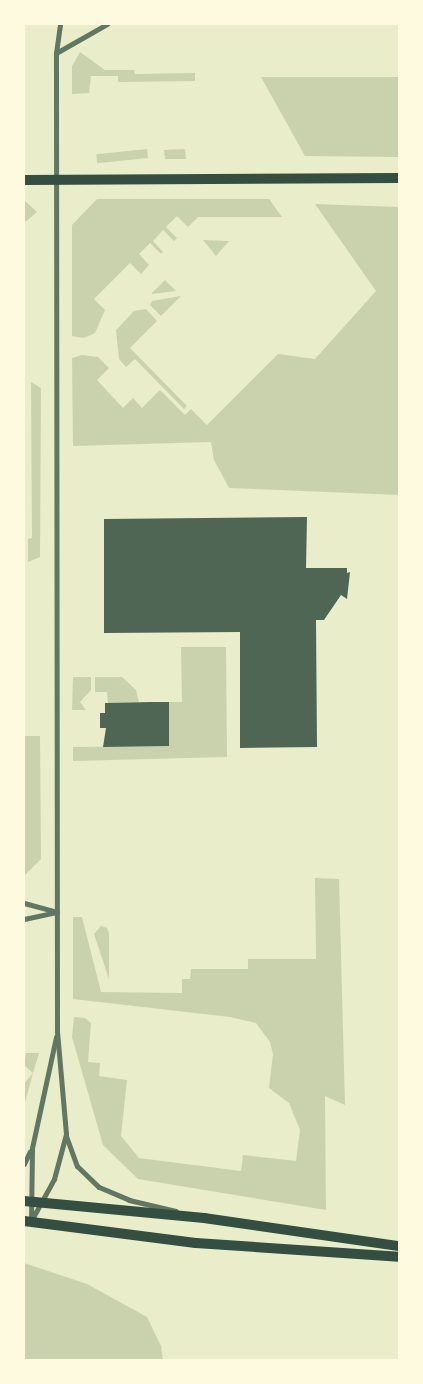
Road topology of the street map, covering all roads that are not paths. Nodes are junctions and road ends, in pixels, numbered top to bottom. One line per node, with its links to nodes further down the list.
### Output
1 (60, 24): 3 (street)
2 (107, 24): 3 (street)
3 (56, 52): 6 (street)
4 (399, 178): 6 (main road)
5 (24, 180): 6 (main road)
6 (55, 180): 8 (street)
7 (24, 903): 8 (street)
8 (57, 912): 9 (street); 10 (street)
9 (24, 919)
10 (57, 1032): 11 (street); 12 (street)
11 (66, 1134): 15 (street); 16 (street)
12 (32, 1148): 13 (street); 14 (street)
13 (24, 1164)
14 (27, 1202): 15 (main road); 17 (street)
15 (44, 1203): 16 (main road); 17 (street)
16 (204, 1218): 18 (main road)
17 (28, 1221): 19 (main road)
18 (399, 1246)
19 (399, 1257)

